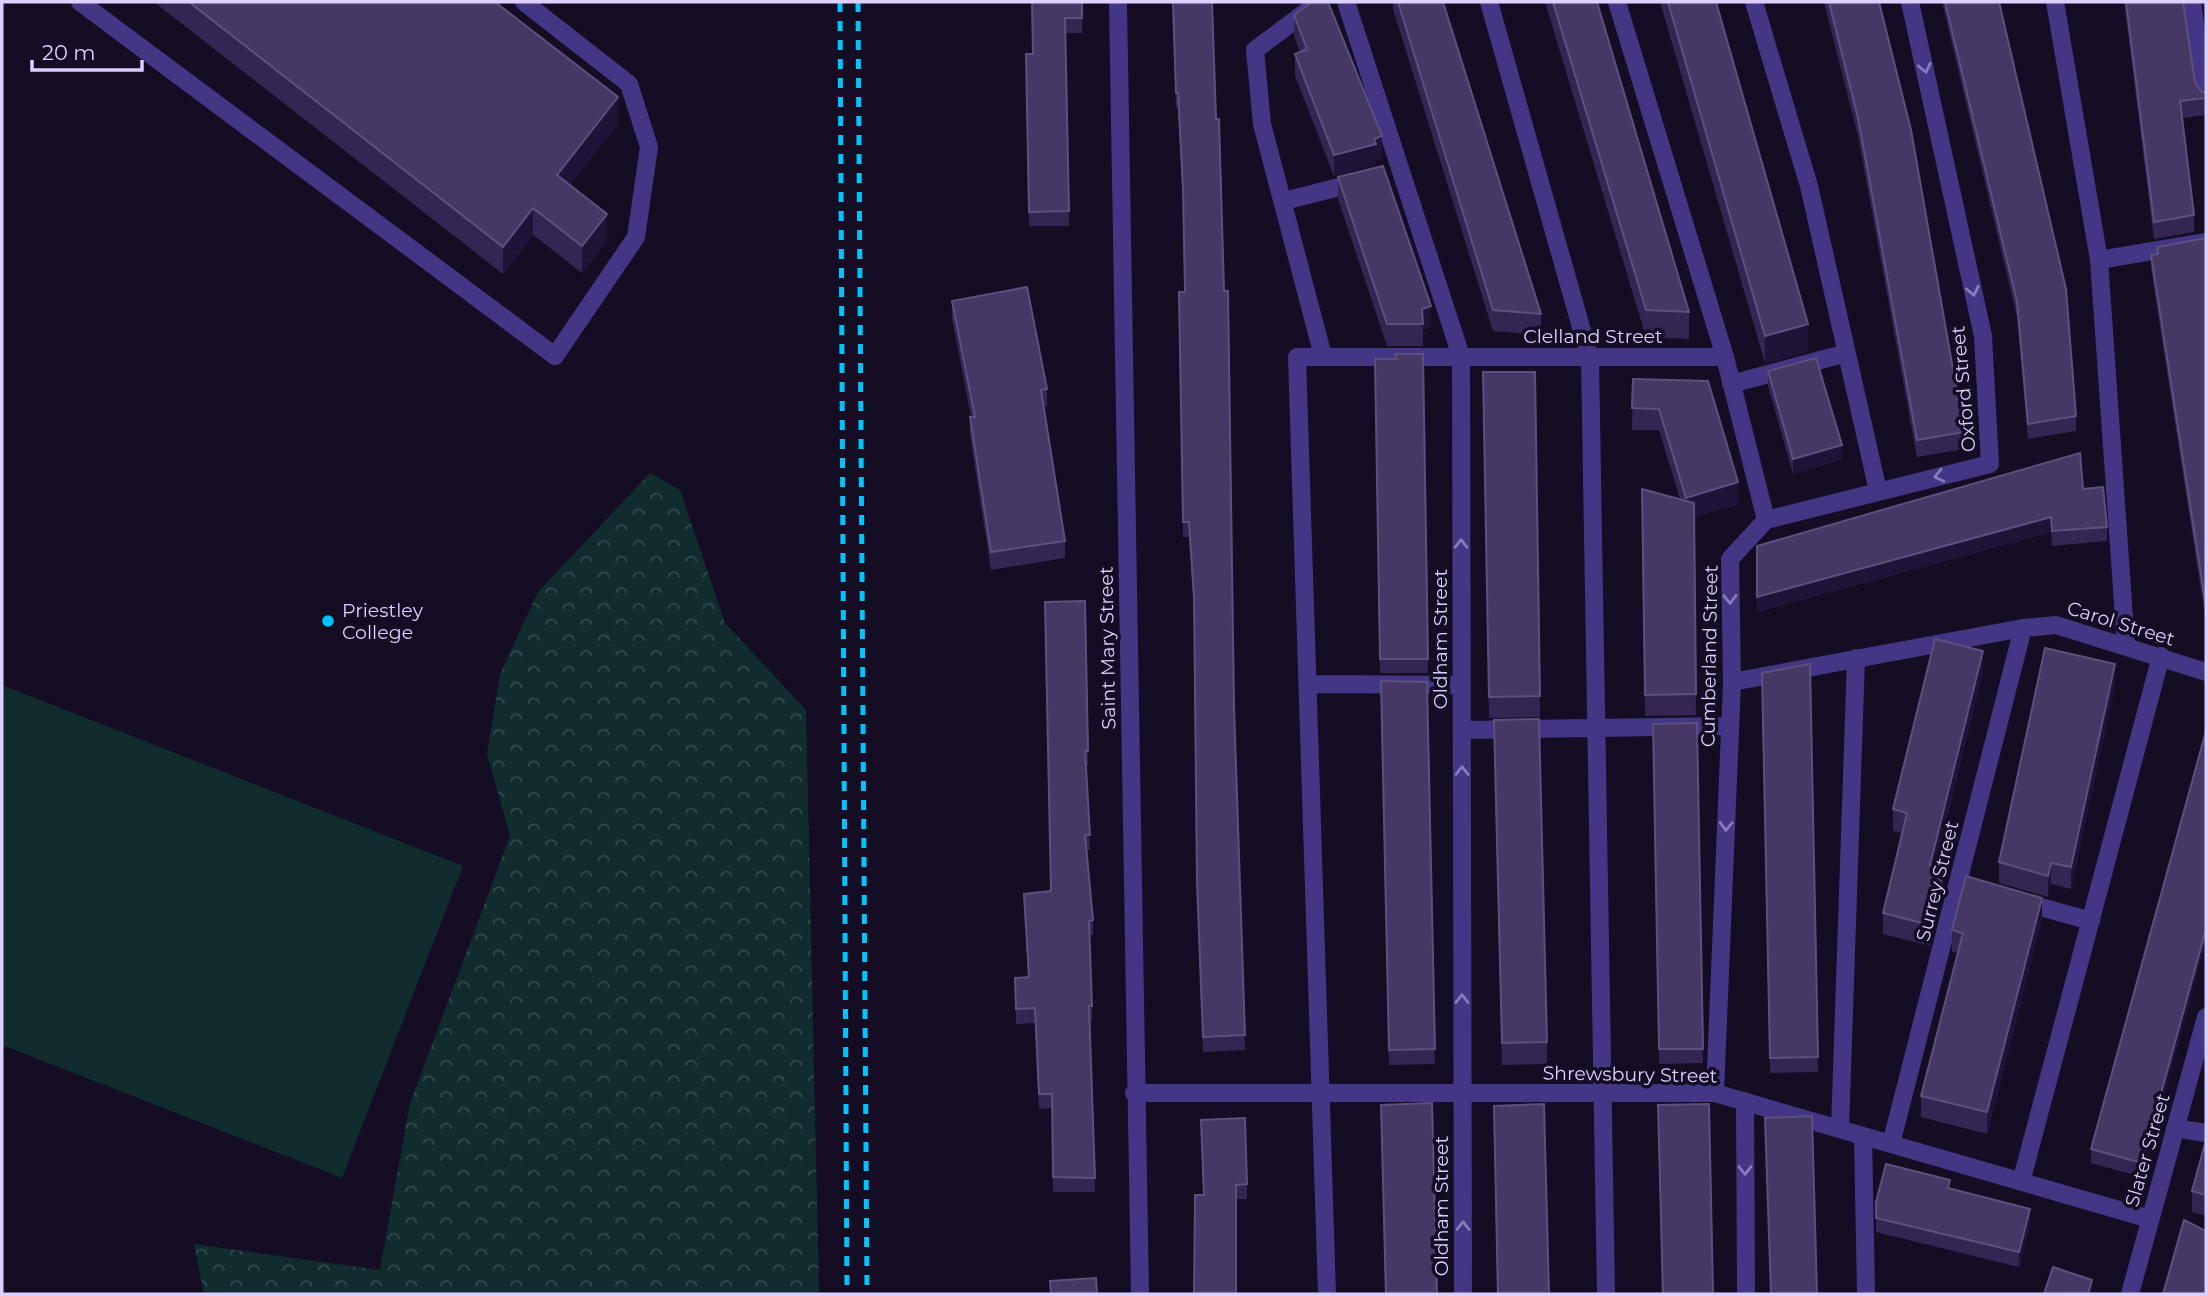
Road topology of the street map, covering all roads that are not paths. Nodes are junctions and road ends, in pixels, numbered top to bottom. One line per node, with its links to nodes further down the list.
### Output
1 (80, 2): 2 (street)
2 (524, 2)
3 (1118, 2): 39 (street, Saint Mary Street)
4 (1315, 2): 14 (street)
5 (1346, 2): 13 (street, Oldham Street)
6 (1489, 2): 21 (street)
7 (1617, 2): 20 (street)
8 (1754, 2): 17 (street)
9 (1910, 2): 23 (street, Oxford Street, one-way to 23)
10 (2055, 2): 16 (street)
11 (2192, 2): 12 (street)
12 (2206, 99)
13 (1387, 174): 14 (street); 19 (street, Oldham Street)
14 (1284, 201): 18 (street)
15 (2206, 242): 16 (street)
16 (2099, 260): 26 (street)
17 (1847, 353): 22 (street); 23 (street)
18 (1323, 356): 19 (street, Clelland Street); 31 (street)
19 (1461, 356): 21 (street, Clelland Street); 32 (street, Oldham Street, one-way to 19)
20 (1725, 357): 21 (street, Clelland Street); 22 (street)
21 (1590, 359): 34 (street)
22 (1731, 384): 24 (street)
23 (1878, 491): 24 (street, Oxford Street)
24 (1766, 520): 30 (street, Cumberland Street, one-way to 30)
25 (2023, 628): 26 (street, Carol Street); 28 (street, Carol Street); 49 (street, Surrey Street)
26 (2126, 646): 27 (street, Carol Street)
27 (2161, 656): 29 (street, Carol Street); 37 (street)
28 (1856, 658): 30 (street, Carol Street); 46 (street)
29 (2206, 672)
30 (1732, 682): 33 (street, Cumberland Street)
31 (1308, 684): 32 (street); 40 (street)
32 (1461, 685): 35 (street, Oldham Street)
33 (1730, 726): 34 (street); 41 (street, Cumberland Street, one-way to 41)
34 (1595, 729): 35 (street); 43 (street)
35 (1461, 730): 42 (street, Oldham Street, one-way to 35)
36 (1998, 895): 37 (street)
37 (2091, 921): 50 (street)
38 (2206, 1017): 45 (street, Slater Street)
39 (1134, 1093): 40 (street, Shrewsbury Street); 52 (street, Saint Mary Street)
40 (1321, 1093): 42 (street, Shrewsbury Street); 53 (street)
41 (1715, 1093): 43 (street, Shrewsbury Street); 44 (street, Shrewsbury Street)
42 (1462, 1094): 43 (street, Shrewsbury Street); 54 (street, Oldham Street, one-way to 42)
43 (1602, 1094): 55 (street)
44 (1745, 1101): 46 (street, Shrewsbury Street); 56 (street, one-way to 56)
45 (2175, 1128): 47 (street); 51 (street, Slater Street)
46 (1840, 1129): 48 (street, Shrewsbury Street)
47 (2206, 1133)
48 (1863, 1136): 49 (street, Shrewsbury Street); 57 (street)
49 (1891, 1143): 50 (street, Shrewsbury Street)
50 (2021, 1182): 51 (street, Shrewsbury Street)
51 (2150, 1219): 58 (street, Slater Street)
52 (1140, 1294)
53 (1327, 1294)
54 (1463, 1294)
55 (1606, 1294)
56 (1746, 1294)
57 (1866, 1294)
58 (2130, 1294)

